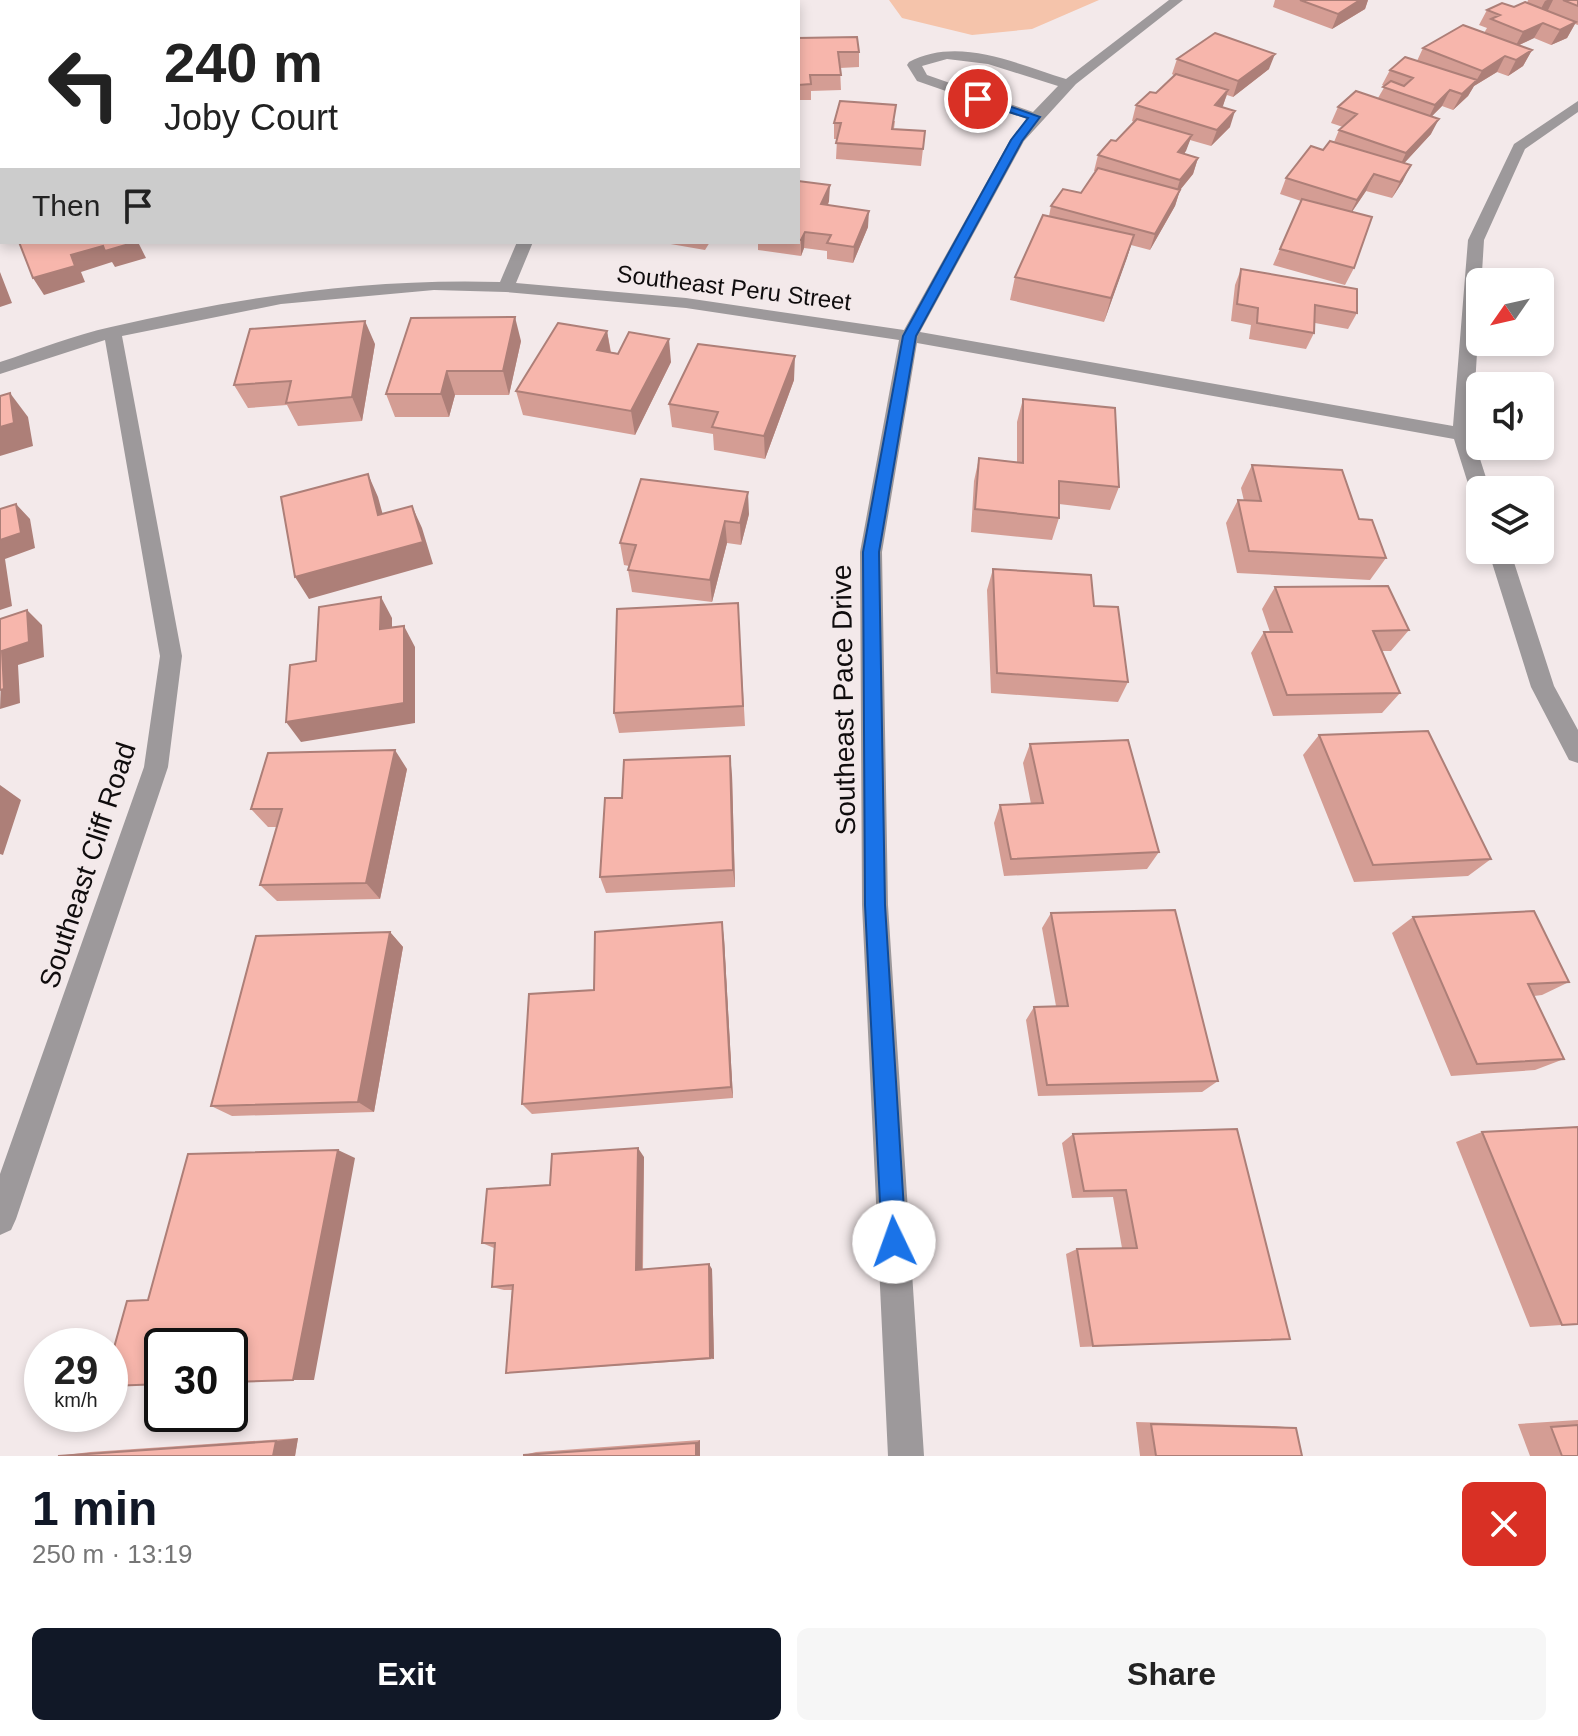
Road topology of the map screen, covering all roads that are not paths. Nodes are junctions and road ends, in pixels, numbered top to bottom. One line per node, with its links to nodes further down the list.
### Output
1 (1177, 0): 2 (street, Southeast Pace Drive)
2 (1069, 85): 4 (street, Southeast Pace Drive); 4 (street)
3 (1578, 105): 10 (street)
4 (1035, 117): 8 (street, Southeast Pace Drive)
5 (524, 244): 6 (street)
6 (506, 287): 7 (street, Southeast Peru Street); 8 (street, Southeast Peru Street)
7 (112, 332): 9 (street, Southeast Peru Street); 14 (street, Southeast Cliff Road)
8 (909, 336): 10 (street, Southeast Peru Street); 15 (street, Southeast Pace Drive)
9 (0, 368)
10 (1462, 434): 11 (street)
11 (1476, 476)
12 (1503, 564): 13 (street)
13 (1578, 753)
14 (0, 1219)
15 (906, 1456)

